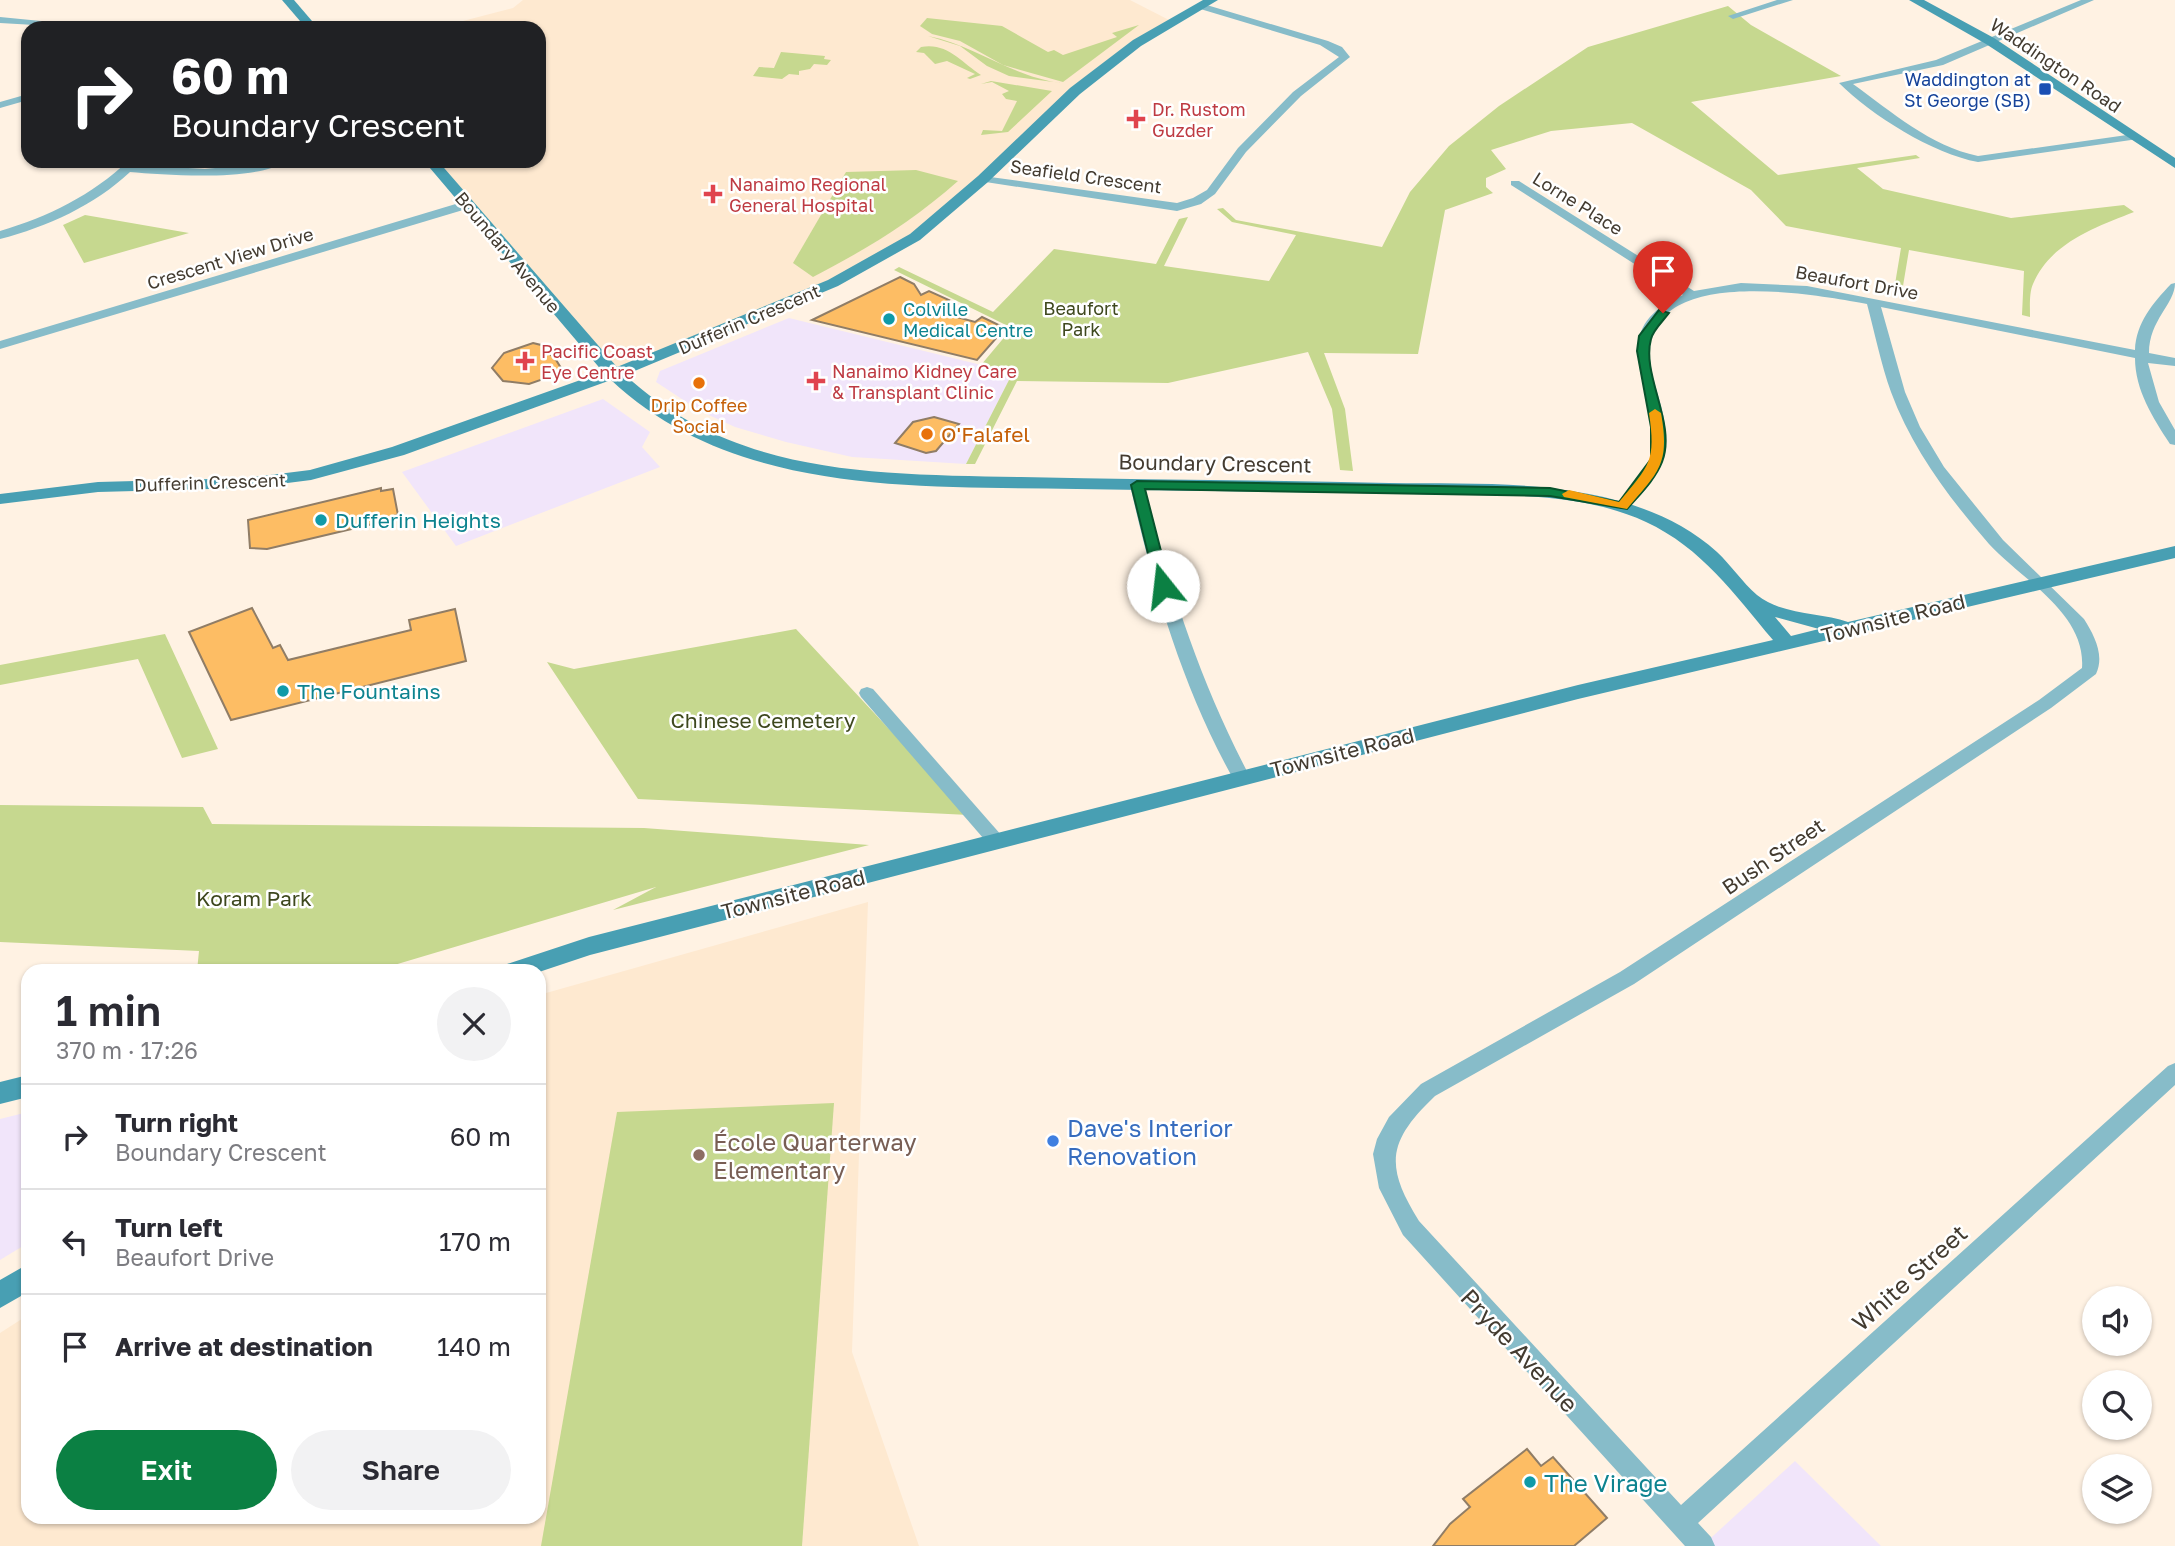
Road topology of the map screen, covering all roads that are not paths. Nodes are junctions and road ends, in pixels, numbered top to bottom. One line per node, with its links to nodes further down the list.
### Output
1 (288, 0): 8 (street)
2 (1788, 0): 6 (street)
3 (1915, 0): 10 (street, Waddington Road)
4 (2090, 0): 10 (street)
5 (1206, 3): 19 (street, Dufferin Crescent); 19 (street, Seafield Crescent)
6 (1732, 16)
7 (0, 20): 9 (street)
8 (306, 21)
9 (21, 22)
10 (1990, 41): 13 (street, Waddington Road); 13 (street)
11 (21, 99): 12 (street)
12 (0, 105)
13 (2134, 137): 14 (street, Waddington Road)
14 (2175, 164)
15 (126, 168): 22 (street)
16 (156, 168): 17 (street)
17 (250, 168)
18 (437, 168): 21 (street, Boundary Avenue)
19 (983, 179): 29 (street, Dufferin Crescent)
20 (1515, 183): 24 (street, Lorne Place)
21 (469, 204): 26 (street, Crescent View Drive); 29 (street, Boundary Avenue)
22 (0, 235)
23 (2175, 287): 27 (street)
24 (1693, 296): 25 (street, Beaufort Drive); 33 (street, Beaufort Drive)
25 (1873, 302): 27 (street, Beaufort Drive); 35 (street, Bush Street)
26 (0, 345)
27 (2140, 355): 28 (street, Beaufort Drive); 30 (street)
28 (2175, 362)
29 (614, 374): 31 (street, Boundary Crescent); 32 (street, Dufferin Crescent)
30 (2175, 441)
31 (1137, 485): 33 (street, Boundary Crescent); 40 (street)
32 (0, 499)
33 (1622, 506): 36 (street, Boundary Crescent)
34 (2175, 552): 35 (street, Townsite Road)
35 (2037, 583): 37 (street, Townsite Road); 46 (street, Bush Street)
36 (1750, 600): 37 (street); 38 (street, Boundary Crescent)
37 (1854, 628): 38 (street, Townsite Road)
38 (1787, 644): 40 (street, Townsite Road)
39 (867, 693): 41 (street)
40 (1241, 777): 41 (street, Townsite Road)
41 (996, 841): 42 (street, Townsite Road)
42 (536, 964)
43 (2175, 1072): 49 (street, White Street)
44 (21, 1088): 45 (street)
45 (0, 1093)
46 (1390, 1131): 49 (street, Pryde Avenue)
47 (21, 1282): 48 (street)
48 (0, 1295)
49 (1681, 1522): 50 (street, Pryde Avenue)
50 (1703, 1546)

